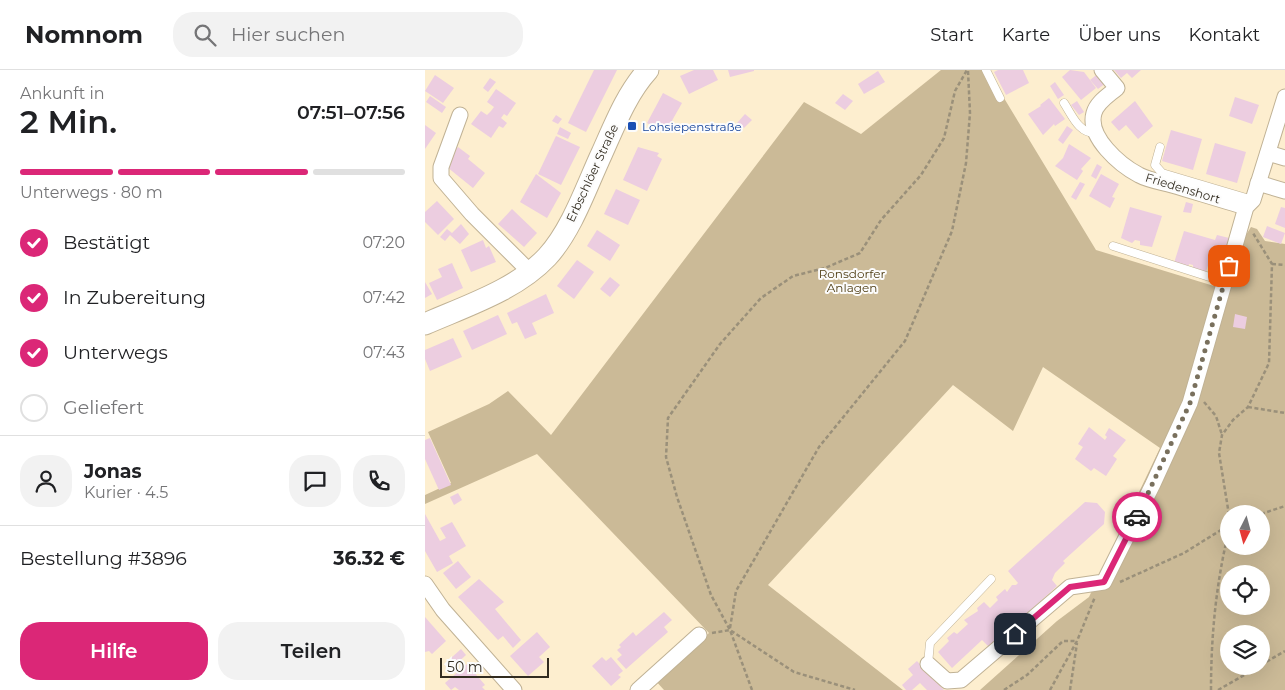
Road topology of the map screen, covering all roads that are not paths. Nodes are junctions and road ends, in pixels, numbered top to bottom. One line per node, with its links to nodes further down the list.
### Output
1 (648, 70): 16 (street, Erbschlöer Straße)
2 (986, 70): 5 (lane)
3 (1102, 70): 8 (street)
4 (1285, 97): 10 (street)
5 (1000, 98)
6 (1064, 103): 8 (lane)
7 (459, 116): 16 (street)
8 (1096, 133): 14 (street, Friedenshort)
9 (1160, 147): 14 (lane)
10 (1268, 152): 11 (street); 12 (street)
11 (1285, 158)
12 (1258, 183): 13 (street); 14 (street)
13 (1285, 191)
14 (1247, 208): 17 (street)
15 (1113, 246): 17 (lane)
16 (530, 272): 18 (street, Erbschlöer Straße)
17 (1225, 282): 22 (street)
18 (425, 324)
19 (991, 579): 22 (lane)
20 (425, 584): 23 (street)
21 (699, 635): 24 (street)
22 (928, 664)
23 (514, 690)
24 (638, 690)

